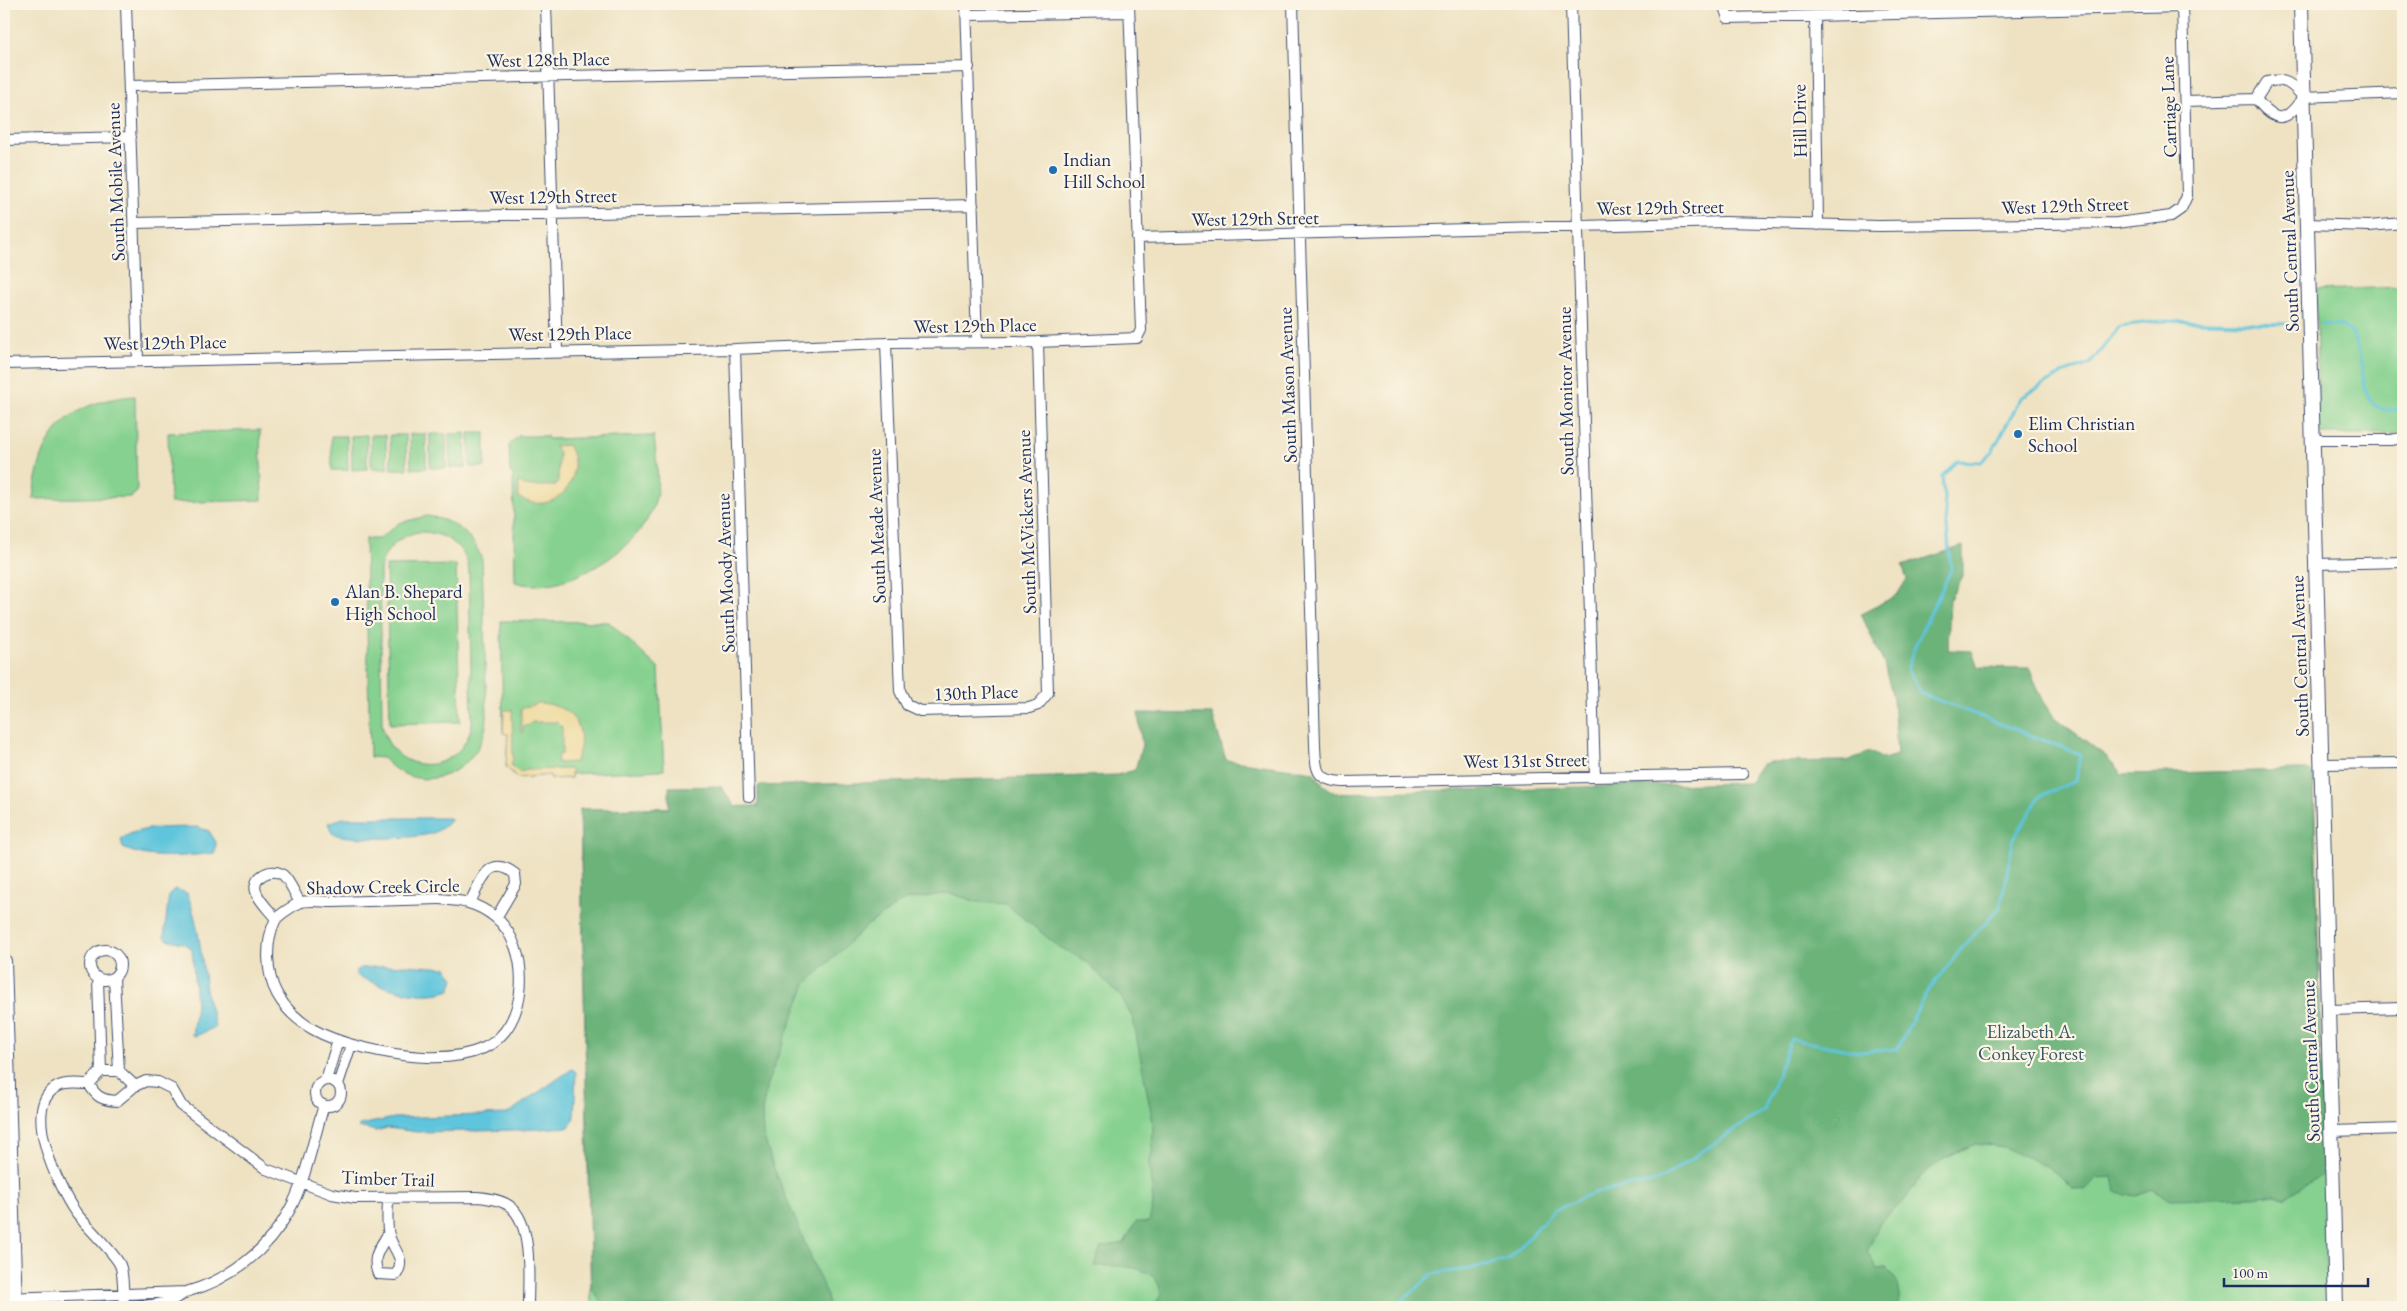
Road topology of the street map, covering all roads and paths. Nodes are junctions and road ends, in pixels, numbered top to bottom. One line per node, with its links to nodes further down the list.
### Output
1 (126, 4): 14 (street, South Mobile Avenue)
2 (546, 4): 13 (street)
3 (966, 4): 10 (street)
4 (1293, 4): 29 (street, South Mason Avenue)
5 (1571, 4): 28 (street, South Monitor Avenue)
6 (1723, 4): 11 (street)
7 (2301, 4): 16 (street, South Central Avenue)
8 (2182, 5): 11 (street); 18 (street, Carriage Lane)
9 (1129, 8): 10 (street); 30 (street)
10 (967, 15): 12 (street)
11 (1816, 16): 27 (street, Hill Drive)
12 (969, 67): 13 (street, West 128th Place); 21 (street)
13 (548, 77): 14 (street, West 128th Place); 23 (street)
14 (129, 86): 19 (street, South Mobile Avenue)
15 (2403, 93): 16 (street)
16 (2303, 97): 17 (street); 17 (street); 26 (street, South Central Avenue)
17 (2256, 99): 18 (street)
18 (2185, 101): 22 (street, Carriage Lane)
19 (131, 137): 20 (street); 24 (street, South Mobile Avenue)
20 (4, 140)
21 (973, 205): 23 (street, West 129th Street); 31 (street)
22 (2181, 208): 27 (street, West 129th Street)
23 (553, 213): 24 (street, West 129th Street); 35 (street)
24 (134, 223): 36 (street, South Mobile Avenue)
25 (2403, 223): 26 (street)
26 (2307, 224): 39 (street, South Central Avenue)
27 (1818, 225): 28 (street, West 129th Street)
28 (1578, 227): 29 (street, West 129th Street); 48 (street, South Monitor Avenue)
29 (1300, 234): 30 (street, West 129th Street); 46 (street, South Mason Avenue)
30 (1137, 238): 32 (street, West 129th Place)
31 (977, 342): 32 (street, West 129th Place); 33 (street, West 129th Place)
32 (1038, 342): 42 (street, South McVickers Avenue)
33 (886, 343): 34 (street, West 129th Place); 43 (street, South Meade Avenue)
34 (735, 348): 35 (street, West 129th Place); 49 (street, South Moody Avenue)
35 (557, 351): 36 (street, West 129th Place)
36 (138, 360): 37 (street, West 129th Place)
37 (4, 364)
38 (2403, 438): 39 (street)
39 (2312, 440): 41 (street, South Central Avenue)
40 (2403, 562): 41 (street)
41 (2316, 564): 45 (street, South Central Avenue)
42 (1044, 699): 43 (street, 130th Place)
43 (907, 705)
44 (2403, 763): 45 (street)
45 (2321, 764): 58 (street, South Central Avenue)
46 (1316, 766): 48 (street, West 131st Street)
47 (1744, 774): 48 (street, West 131st Street)
48 (1595, 776)
49 (749, 797)
50 (300, 902): 51 (street, Shadow Creek Circle); 53 (street, Shadow Creek Circle); 53 (street)
51 (470, 902): 52 (street, Shadow Creek Circle); 52 (street)
52 (496, 918): 60 (street, Shadow Creek Circle)
53 (276, 919): 59 (street, Shadow Creek Circle)
54 (4, 961): 75 (street)
55 (114, 978): 56 (street); 56 (street); 62 (street)
56 (98, 979): 61 (street)
57 (2403, 1008): 58 (street)
58 (2328, 1010): 69 (street, South Central Avenue)
59 (338, 1040): 60 (street, Shadow Creek Circle); 63 (street)
60 (351, 1044): 65 (street)
61 (101, 1072): 62 (street); 64 (street)
62 (119, 1072): 66 (street)
63 (326, 1080): 65 (street); 67 (street)
64 (89, 1084): 66 (street, Timber Trail); 74 (street)
65 (338, 1084): 67 (street)
66 (135, 1086): 70 (street, Timber Trail)
67 (324, 1105): 70 (street)
68 (2403, 1129): 69 (street)
69 (2331, 1131): 79 (street, South Central Avenue)
70 (300, 1183): 71 (street, Timber Trail); 73 (street)
71 (388, 1198): 72 (street); 78 (street, Timber Trail)
72 (388, 1234)
73 (186, 1292): 74 (street); 77 (street)
74 (123, 1294): 75 (street); 77 (street)
75 (11, 1301)
76 (104, 1307): 77 (street)
77 (124, 1307)
78 (528, 1307)
79 (2336, 1307)

